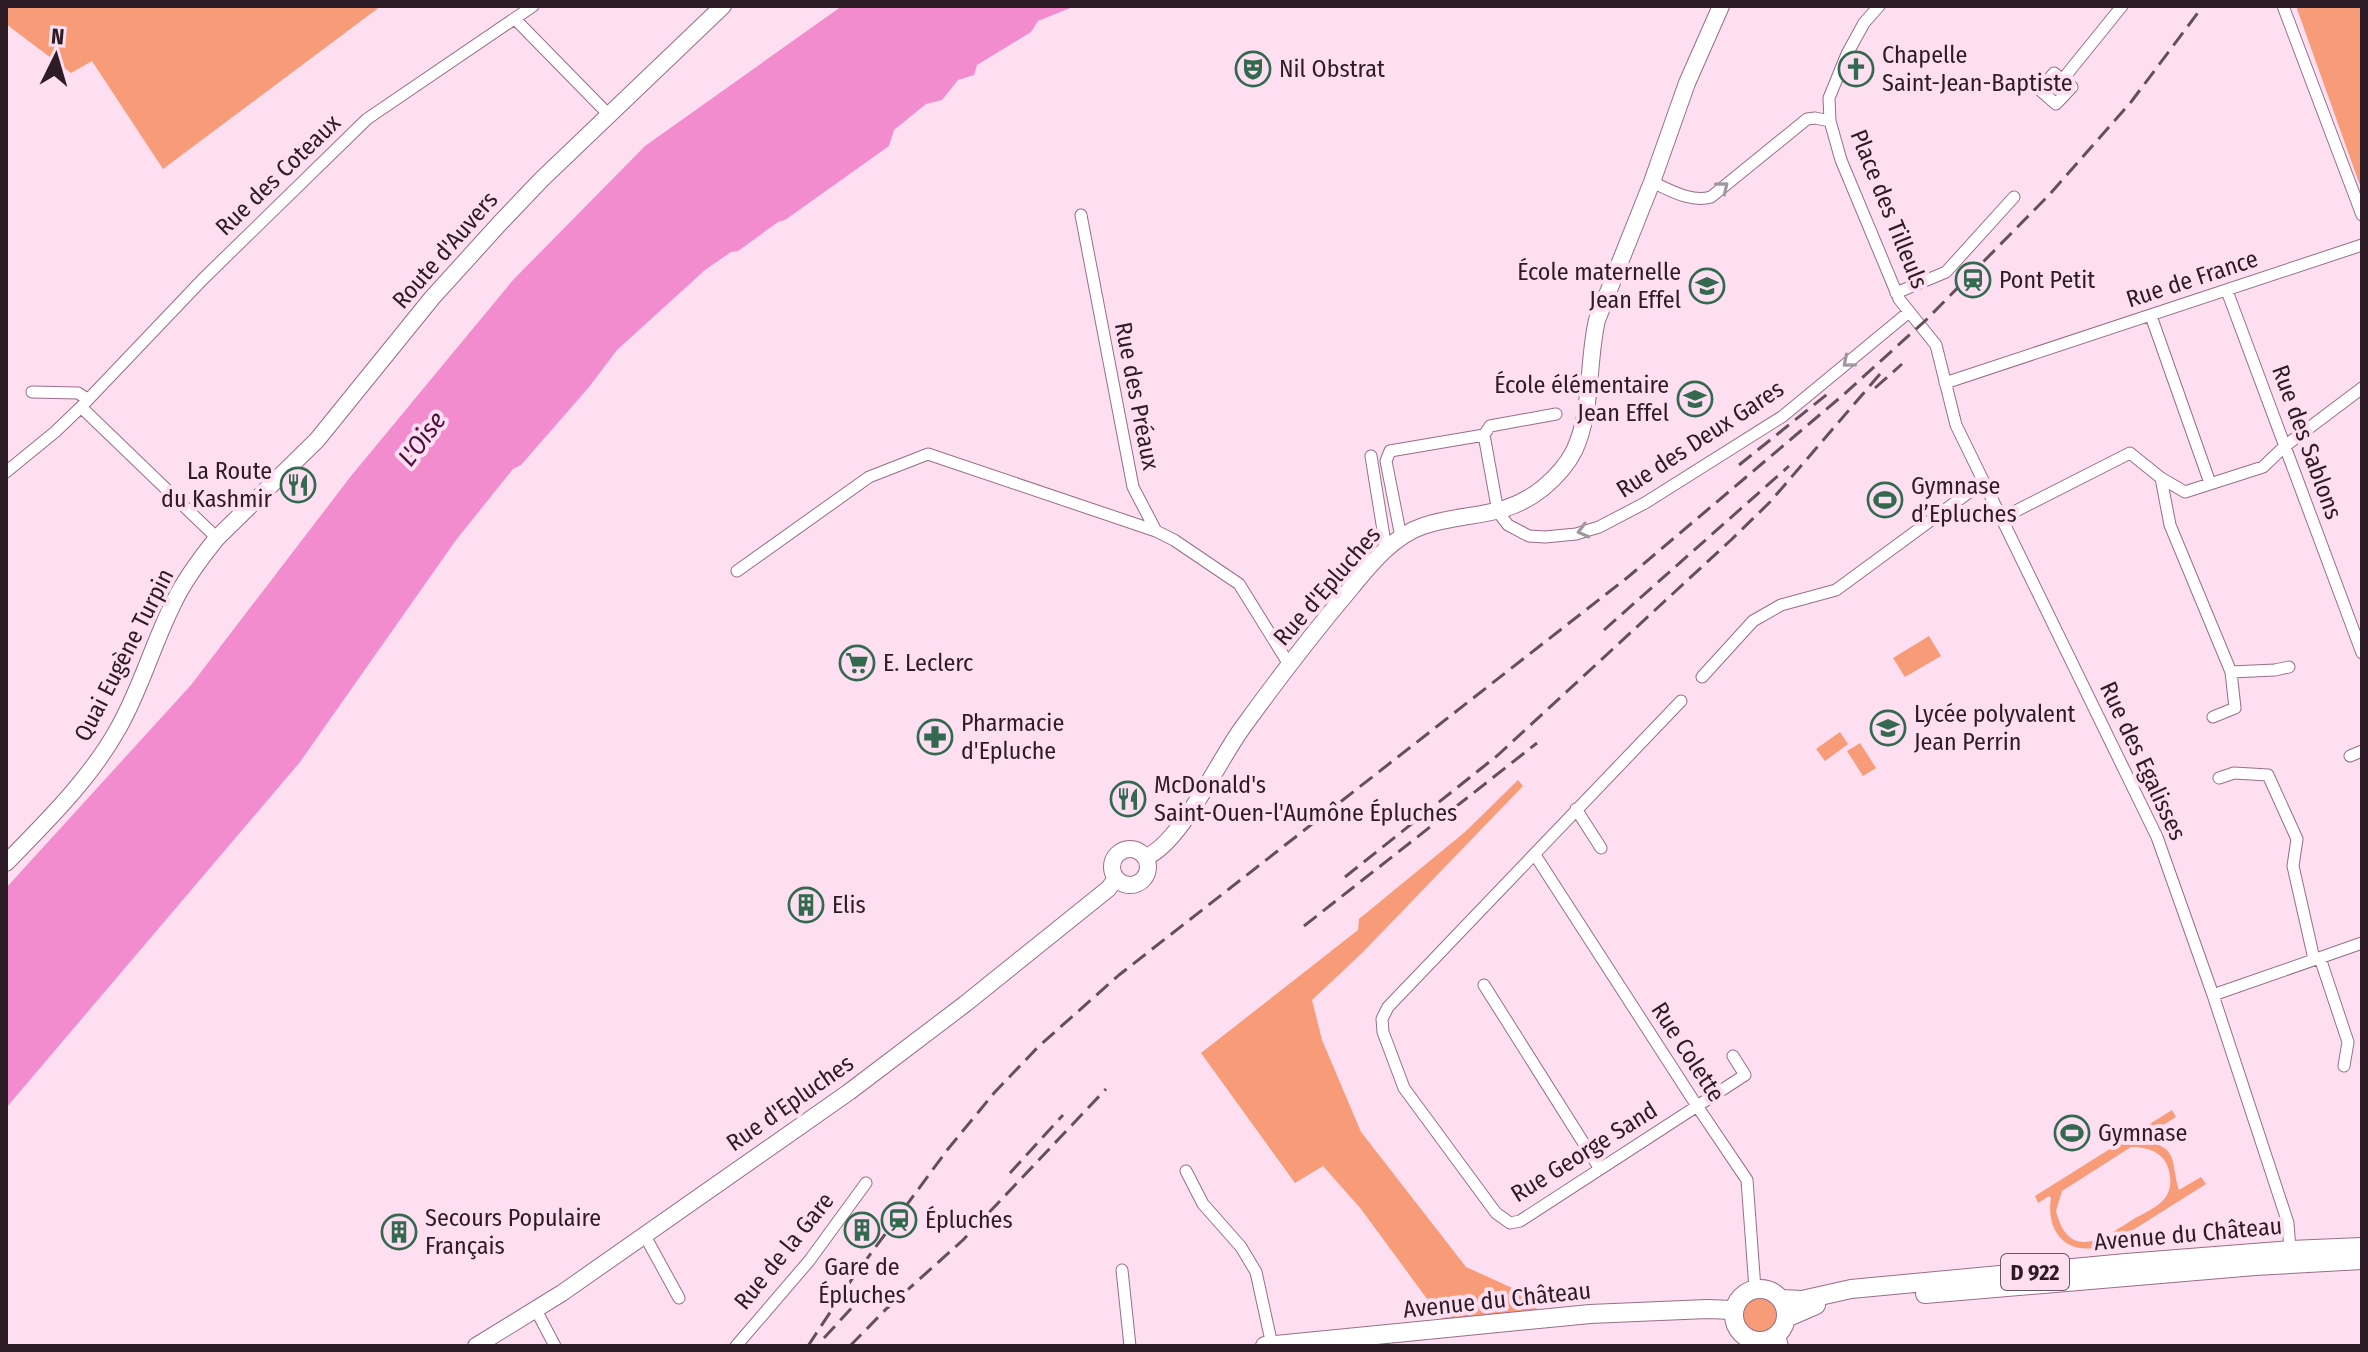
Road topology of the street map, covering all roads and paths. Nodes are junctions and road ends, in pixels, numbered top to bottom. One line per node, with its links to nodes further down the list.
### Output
1 (533, 6): 7 (street, Rue des Coteaux)
2 (723, 6): 10 (street, Route d'Auvers)
3 (1721, 6): 13 (street, Rue d'Epluches)
4 (1879, 6): 9 (street)
5 (2122, 6): 8 (street)
6 (2283, 6): 16 (street)
7 (515, 19): 10 (street); 25 (street, Rue des Coteaux)
8 (2063, 79)
9 (1829, 98): 11 (street); 12 (street, Place des Tilleuls)
10 (609, 115): 38 (street, Route d'Auvers)
11 (1807, 119): 12 (street); 13 (street, one-way to 11)
12 (1830, 121): 19 (street, Place des Tilleuls)
13 (1652, 182): 34 (street, Rue d'Epluches)
14 (2014, 197): 19 (street)
15 (1081, 215): 36 (street, Rue des Préaux)
16 (2362, 215)
17 (2362, 245): 18 (street, Rue de France)
18 (2227, 291): 21 (street, Rue de France); 28 (street, Rue des Sablons)
19 (1896, 293): 20 (street, Place des Tilleuls)
20 (1909, 312): 22 (street, Rue des Egalisses); 34 (street, Rue des Deux Gares, one-way to 34)
21 (2151, 316): 22 (street, Rue de France); 33 (street)
22 (1945, 383): 32 (street, Rue des Egalisses)
23 (2362, 388): 28 (street)
24 (32, 392): 25 (street)
25 (84, 403): 30 (street, Rue des Coteaux); 38 (street)
26 (1556, 414): 27 (street)
27 (1484, 435): 34 (street); 37 (street)
28 (2285, 446): 33 (street); 41 (street, Rue des Sablons)
29 (1371, 456): 39 (street)
30 (6, 472)
31 (2161, 478): 33 (street); 35 (street); 44 (street)
32 (1983, 482): 35 (street, Rue des Egalisses); 45 (street)
33 (2210, 483)
34 (1498, 512): 37 (street, Rue d'Epluches)
35 (2002, 518): 60 (street, Rue des Egalisses)
36 (1156, 531): 40 (street); 42 (street)
37 (1401, 537): 39 (street, Rue d'Epluches)
38 (217, 538): 55 (street, Quai Eugène Turpin)
39 (1386, 549): 42 (street, Rue d'Epluches)
40 (737, 571)
41 (2362, 653)
42 (1290, 666): 54 (street, Rue d'Epluches)
43 (2289, 667): 44 (street)
44 (2231, 672): 47 (street)
45 (1702, 677)
46 (1681, 701): 51 (street, Rue George Sand)
47 (2213, 717)
48 (2362, 751): 49 (street)
49 (2350, 756)
50 (2219, 778): 58 (street)
51 (1576, 809): 52 (street); 53 (street, Rue George Sand)
52 (1601, 848)
53 (1535, 855): 63 (street, Rue Colette); 64 (street, Rue George Sand)
54 (1146, 857): 56 (street); 56 (street)
55 (6, 863)
56 (1116, 879): 67 (street, Rue d'Epluches)
57 (2362, 943): 58 (street)
58 (2317, 958): 60 (street); 62 (street)
59 (1484, 985): 64 (street)
60 (2213, 995): 69 (street, Rue des Egalisses)
61 (1733, 1056): 63 (street, Rue George Sand)
62 (2344, 1066)
63 (1697, 1106): 64 (street, Rue George Sand); 72 (street, Rue Colette)
64 (1600, 1169)
65 (1186, 1171): 79 (street)
66 (866, 1183): 82 (street, Rue de la Gare)
67 (645, 1236): 73 (street); 75 (street, Rue d'Epluches)
68 (2362, 1247): 69 (main road, Avenue du Château / D 922)
69 (2291, 1256): 70 (main road, Avenue du Château / D 922); 74 (main road, Avenue du Château / D 922); 77 (main road, Avenue du Château / D 922)
70 (2362, 1260)
71 (1122, 1270): 83 (street)
72 (1755, 1289): 74 (main road); 76 (main road)
73 (679, 1298)
74 (1781, 1299): 77 (main road)
75 (536, 1310): 80 (street, Rue d'Epluches); 81 (street)
76 (1733, 1310): 78 (main road); 79 (main road, Avenue du Château)
77 (1786, 1318): 78 (main road)
78 (1771, 1342)
79 (1272, 1345): 84 (main road, Avenue du Château)
80 (476, 1346)
81 (555, 1346)
82 (736, 1346)
83 (1130, 1346)
84 (1265, 1346)

